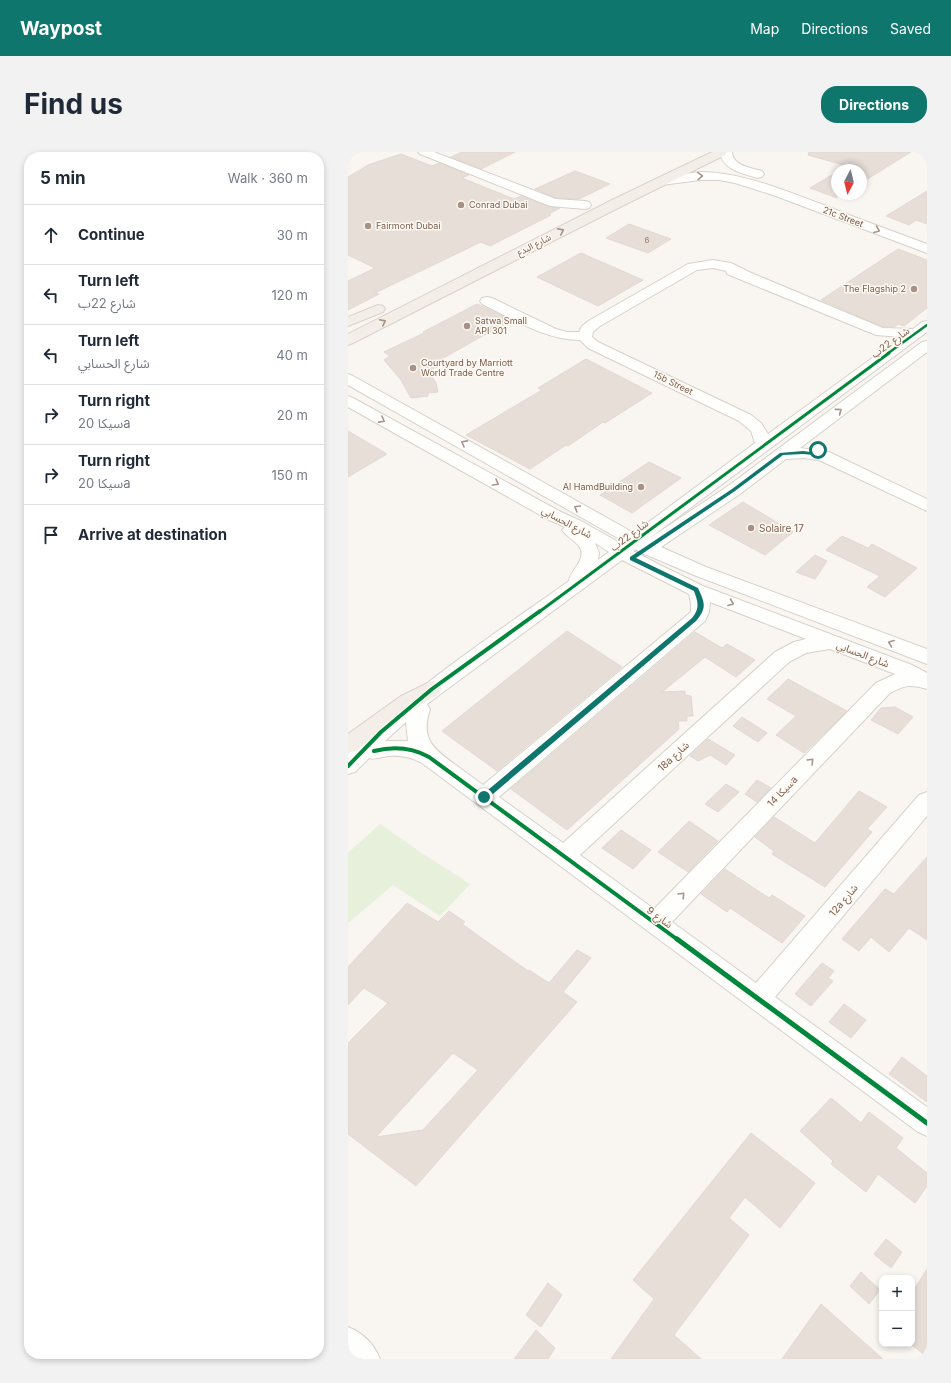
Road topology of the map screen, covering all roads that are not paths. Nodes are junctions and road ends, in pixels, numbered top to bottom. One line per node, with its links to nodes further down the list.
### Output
1 (424, 152): 7 (street)
2 (721, 152): 4 (main road, شارع البدع)
3 (726, 152): 6 (street, 21c Street)
4 (676, 174): 5 (main road, شارع البدع); 5 (main road, شارع البدع)
5 (656, 177): 6 (street, 21c Street, one-way to 6); 8 (main road, شارع البدع); 13 (main road, شارع البدع, one-way to 5)
6 (763, 182): 10 (street, 21c Street); 11 (street, 21c Street, one-way to 11)
7 (554, 203): 8 (street); 9 (street)
8 (585, 205): 9 (main road, شارع البدع)
9 (561, 218): 14 (main road, شارع البدع)
10 (927, 237)
11 (927, 249)
12 (529, 264): 13 (main road)
13 (494, 265): 24 (main road, شارع البدع, one-way to 13)
14 (440, 278)
15 (487, 301): 23 (street)
16 (392, 302): 17 (main road)
17 (367, 315): 19 (main road); 20 (main road)
18 (604, 319): 22 (street); 23 (street); 26 (street)
19 (348, 322)
20 (348, 329)
21 (922, 329): 22 (street); 27 (street, شارع 22ب)
22 (881, 332): 27 (street)
23 (585, 336): 26 (street, 15b Street)
24 (348, 340)
25 (927, 345): 29 (street, شارع 22ب)
26 (600, 348): 32 (street, 15b Street)
27 (893, 350): 33 (street, شارع 22ب)
28 (927, 356): 29 (street)
29 (910, 357): 34 (street, شارع 22ب, one-way to 29)
30 (348, 379): 40 (street, شارع الحسابي, one-way to 30)
31 (348, 401): 39 (street, شارع الحسابي, one-way to 39)
32 (745, 418): 33 (street, 15b Street); 35 (street, 15b Street)
33 (793, 424): 35 (street, شارع 22ب)
34 (814, 430): 36 (street, شارع 22ب); 37 (street)
35 (763, 445): 41 (street, شارع 22ب)
36 (782, 454): 37 (street); 41 (street, شارع 22ب)
37 (823, 455): 38 (street)
38 (927, 506)
39 (555, 516): 42 (street, شارع الحسابي); 44 (street)
40 (594, 518): 41 (street); 42 (street, شارع الحسابي)
41 (677, 518): 42 (street, شارع 22ب); 43 (street)
42 (634, 550): 43 (street, شارع الحسابي); 44 (street, شارع 22ب); 51 (street, شارع 22ب)
43 (698, 580): 45 (street, شارع الحسابي, one-way to 45); 48 (street, شارع الحسابي, one-way to 43); 57 (street)
44 (570, 589): 50 (street, شارع 22ب)
45 (768, 617): 46 (street, شارع الحسابي); 47 (street)
46 (832, 642): 47 (street, 18a شارع); 49 (street, شارع الحسابي)
47 (782, 657): 59 (street, 18a شارع)
48 (927, 657)
49 (920, 676): 60 (street, سيكا 14a, one-way to 49)
50 (432, 689): 52 (main road); 55 (street, شارع 22ب)
51 (420, 709): 53 (street, شارع 22ب); 54 (street, شارع 9)
52 (348, 745)
53 (374, 751): 54 (street, شارع 9); 56 (street, شارع 22ب)
54 (429, 757): 57 (street, شارع 9)
55 (348, 766)
56 (348, 781)
57 (484, 797): 59 (street, شارع 9)
58 (927, 801): 61 (street, 12a شارع)
59 (564, 856): 60 (street, شارع 9)
60 (655, 923): 61 (street, شارع 9)
61 (758, 999): 62 (street, شارع 9)
62 (927, 1124)
63 (348, 1342): 64 (street)
64 (364, 1359)

